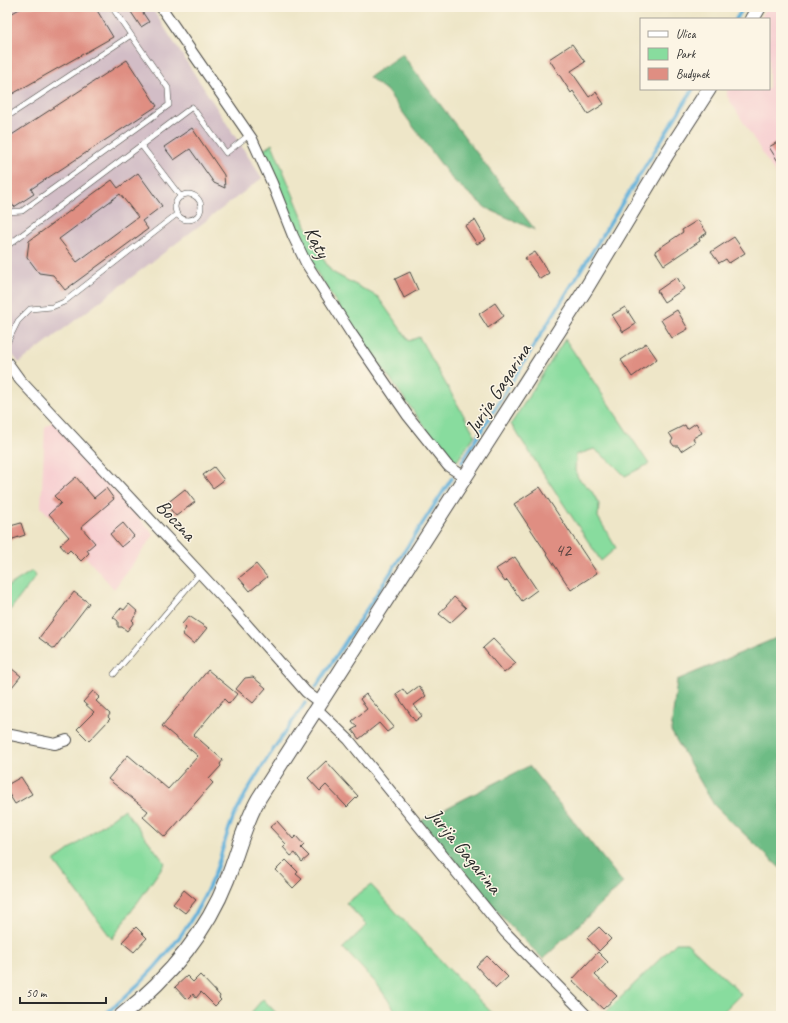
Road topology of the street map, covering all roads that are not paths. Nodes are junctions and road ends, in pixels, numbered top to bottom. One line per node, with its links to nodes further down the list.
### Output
1 (112, 7): 5 (lane)
2 (161, 7): 8 (street, Kąty)
3 (759, 7): 4 (street)
4 (753, 18)
5 (131, 35): 7 (lane); 11 (lane)
6 (708, 90): 16 (street, Jurija Gagarina)
7 (7, 117)
8 (249, 135): 9 (lane); 16 (street, Kąty)
9 (142, 145): 10 (lane); 13 (lane)
10 (180, 197): 12 (lane); 12 (lane)
11 (7, 212)
12 (177, 214): 14 (lane)
13 (7, 246)
14 (7, 343)
15 (7, 362): 17 (street, Boczna)
16 (466, 477): 19 (street, Jurija Gagarina)
17 (200, 573): 18 (lane); 19 (street, Boczna)
18 (114, 674)
19 (318, 705): 22 (street, Jurija Gagarina); 23 (street, Jurija Gagarina)
20 (7, 736): 21 (street)
21 (67, 740)
22 (121, 1016)
23 (587, 1016)

